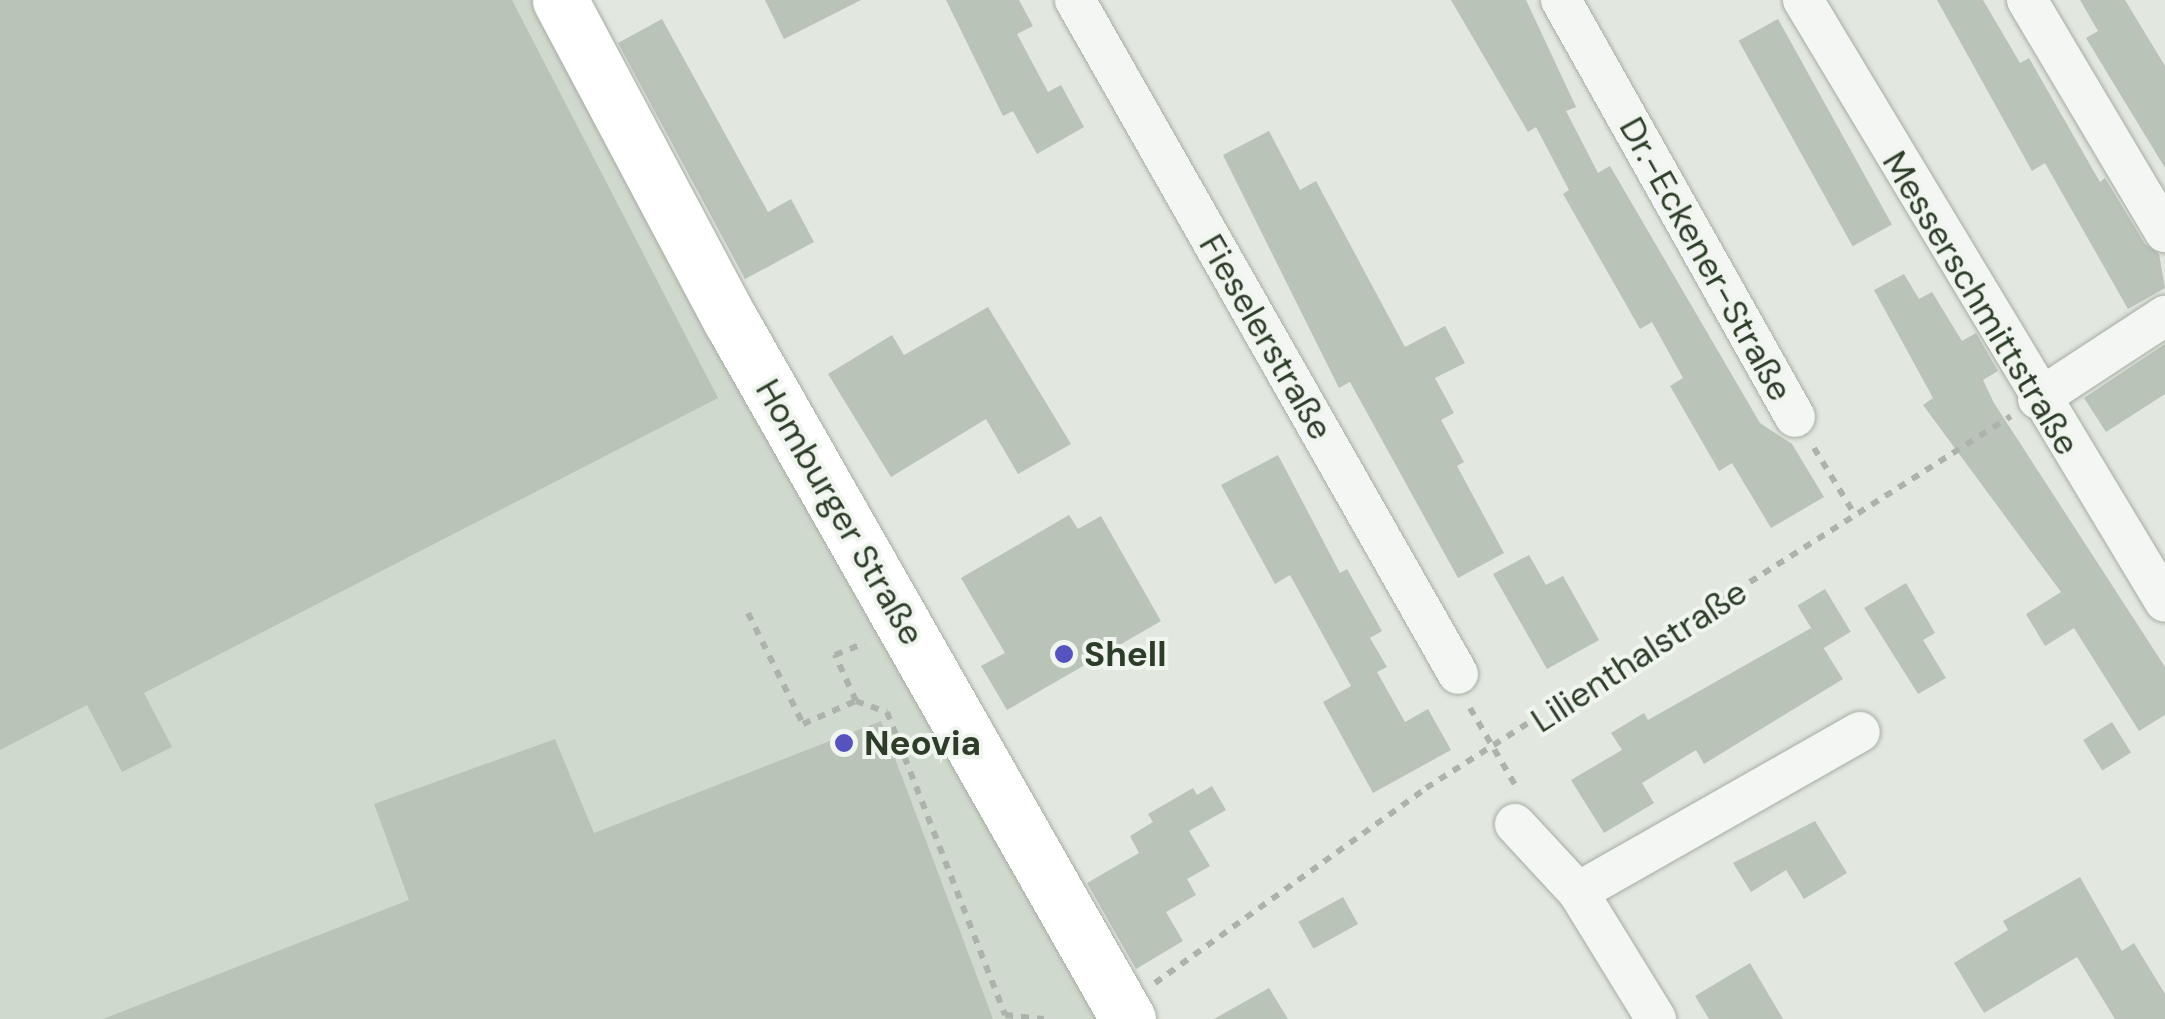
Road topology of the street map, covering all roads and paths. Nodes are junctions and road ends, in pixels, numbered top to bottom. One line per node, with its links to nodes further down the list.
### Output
1 (560, 0): 20 (main road, Homburger Straße)
2 (1074, 0): 14 (street, Fieselerstraße)
3 (1562, 0): 9 (street, Dr.-Eckener-Straße)
4 (1803, 0): 8 (street, Messerschmittstraße)
5 (2027, 0): 6 (street)
6 (2165, 232)
7 (2165, 316): 8 (street)
8 (2038, 398): 10 (path, Lilienthalstraße); 11 (street, Messerschmittstraße)
9 (1796, 418): 10 (path, Dr.-Eckener-Straße)
10 (1855, 515): 17 (path, Lilienthalstraße)
11 (2165, 602)
12 (748, 613): 15 (path)
13 (871, 641): 15 (path)
14 (1458, 674): 17 (path)
15 (856, 701): 21 (path)
16 (1860, 732): 19 (street)
17 (1493, 748): 18 (path); 20 (path, Lilienthalstraße)
18 (1516, 824): 19 (street)
19 (1578, 892): 22 (street)
20 (1125, 1014)
21 (1044, 1019)
22 (1656, 1019)

